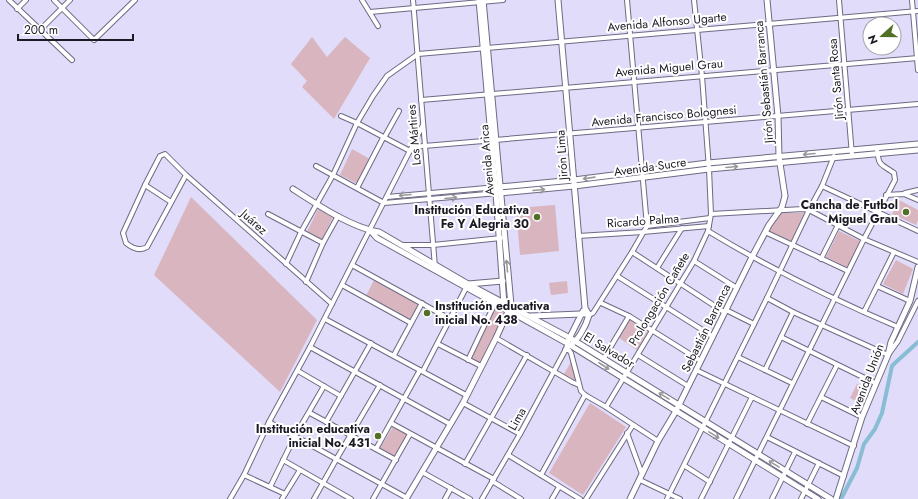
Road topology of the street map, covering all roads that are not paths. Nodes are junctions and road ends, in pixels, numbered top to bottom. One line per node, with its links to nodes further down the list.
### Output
1 (9, 0): 18 (street)
2 (26, 0): 18 (street)
3 (54, 0): 16 (street)
4 (70, 0): 16 (street)
5 (135, 0): 16 (street)
6 (362, 0): 20 (street)
7 (413, 0): 17 (street, Los Mártires)
8 (504, 0): 15 (street)
9 (558, 0): 28 (street, Jirón Lima)
10 (627, 0): 27 (street)
11 (694, 0): 26 (street, Prolongación Cañete)
12 (767, 0): 23 (street, Jirón Sebastián Barranca)
13 (839, 0): 22 (street, Jirón Santa Rosa)
14 (912, 0): 21 (street)
15 (481, 1): 17 (street); 29 (street, Avenida Arica)
16 (62, 8): 25 (street)
17 (414, 8): 20 (street); 30 (street, Los Mártires)
18 (17, 9): 25 (street)
19 (918, 11): 21 (street, Avenida Alfonso Ugarte)
20 (370, 12): 24 (street)
21 (913, 12): 22 (street, Avenida Alfonso Ugarte); 31 (street)
22 (840, 18): 23 (street, Avenida Alfonso Ugarte); 33 (street, Jirón Santa Rosa)
23 (769, 23): 26 (street, Avenida Alfonso Ugarte); 34 (street, Jirón Sebastián Barranca)
24 (378, 26)
25 (40, 30): 32 (street)
26 (697, 30): 27 (street, Avenida Alfonso Ugarte); 36 (street, Prolongación Cañete)
27 (630, 35): 28 (street, Avenida Alfonso Ugarte); 37 (street)
28 (562, 41): 29 (street, Avenida Alfonso Ugarte); 38 (street, Jirón Lima)
29 (485, 48): 30 (street, Avenida Alfonso Ugarte); 39 (street, Avenida Arica)
30 (418, 54): 40 (street, Los Mártires); 47 (street)
31 (917, 58): 33 (street, Avenida Miguel Grau); 35 (street)
32 (72, 60)
33 (844, 64): 34 (street, Avenida Miguel Grau); 42 (street, Jirón Santa Rosa)
34 (774, 70): 36 (street, Avenida Miguel Grau); 45 (street, Jirón Sebastián Barranca)
35 (918, 70)
36 (702, 76): 37 (street, Avenida Miguel Grau); 46 (street, Prolongación Cañete)
37 (634, 81): 38 (street, Avenida Miguel Grau); 49 (street)
38 (566, 88): 39 (street, Avenida Miguel Grau); 50 (street, Jirón Lima)
39 (490, 94): 40 (street, Avenida Miguel Grau); 52 (street, Avenida Arica)
40 (421, 100): 48 (street, Los Mártires)
41 (918, 104): 42 (street, Avenida Francisco Bolognesi)
42 (848, 109): 45 (street, Avenida Francisco Bolognesi); 59 (street, Jirón Santa Rosa)
43 (399, 111): 51 (street)
44 (341, 116): 47 (street)
45 (778, 116): 46 (street, Avenida Francisco Bolognesi); 60 (street, Jirón Sebastián Barranca)
46 (705, 122): 49 (street, Avenida Francisco Bolognesi); 64 (street, Prolongación Cañete)
47 (357, 123): 51 (street); 67 (street)
48 (423, 125): 54 (street, Los Mártires); 55 (street)
49 (639, 128): 50 (street, Avenida Francisco Bolognesi); 65 (street)
50 (570, 134): 52 (street, Avenida Francisco Bolognesi); 69 (street, Jirón Lima)
51 (384, 138): 55 (street); 74 (street)
52 (494, 140): 54 (street, Avenida Francisco Bolognesi); 73 (street, Avenida Arica)
53 (918, 144): 57 (street, Avenida Sucre)
54 (425, 146): 55 (street, Avenida Francisco Bolognesi); 77 (street, Los Mártires)
55 (411, 149): 81 (street)
56 (918, 150): 57 (street, Avenida Sucre)
57 (877, 151): 59 (street, Avenida Sucre); 80 (street)
58 (835, 152): 59 (street, Avenida Sucre); 60 (street, Avenida Sucre, one-way to 60); 61 (street)
59 (852, 153): 61 (street, Avenida Sucre)
60 (779, 157): 62 (street, Jirón Sebastián Barranca); 64 (street, Avenida Sucre)
61 (833, 158): 62 (street, Avenida Sucre); 72 (street)
62 (780, 163): 64 (street, Avenida Sucre, one-way to 62); 88 (street, Sebastián Barranca)
63 (316, 166): 67 (street)
64 (708, 166): 65 (street, Avenida Sucre); 68 (street, Avenida Sucre); 92 (street, Prolongación Cañete)
65 (642, 171): 68 (street); 69 (street, Avenida Sucre, one-way to 69)
66 (186, 175): 70 (street, Juárez); 84 (street); 115 (street, Juárez)
67 (333, 175): 74 (street); 86 (street)
68 (643, 178): 71 (street, Avenida Sucre); 94 (street)
69 (574, 180): 71 (street, Jirón Lima); 73 (street, Avenida Sucre)
70 (145, 185): 84 (street); 84 (street)
71 (574, 186): 78 (street, Avenida Sucre, one-way to 71); 102 (street, Jirón Lima)
72 (822, 186): 87 (street); 89 (street)
73 (498, 187): 77 (street, Avenida Sucre); 78 (street, Avenida Arica)
74 (357, 188): 85 (street)
75 (293, 189): 86 (street, El Salvador)
76 (918, 190): 79 (street)
77 (430, 193): 81 (street, Avenida Sucre, one-way to 81); 82 (street, Los Mártires)
78 (498, 193): 82 (street, Avenida Sucre, one-way to 78); 103 (street, Avenida Arica)
79 (904, 194): 80 (street); 83 (street)
80 (886, 195): 89 (street)
81 (387, 197): 85 (street)
82 (430, 200): 85 (street, Avenida Sucre); 107 (street, Los Mártires)
83 (918, 200)
84 (171, 202)
85 (384, 203): 97 (street)
86 (317, 204): 91 (street, El Salvador); 99 (street)
87 (809, 210): 88 (street, Ricardo Palma); 93 (street); 108 (street)
88 (780, 211): 92 (street, Ricardo Palma); 101 (street, Sebastián Barranca)
89 (878, 212): 98 (street); 104 (street)
90 (268, 214): 99 (street)
91 (338, 216): 97 (street, El Salvador); 105 (street)
92 (711, 216): 94 (street, Ricardo Palma); 96 (street, Prolongación Cañete)
93 (838, 225): 104 (street); 112 (street)
94 (647, 226): 100 (street)
95 (682, 228): 96 (street, Ricardo Palma); 100 (street, Ricardo Palma); 119 (street)
96 (709, 228): 111 (street); 113 (street, Prolongación Cañete)
97 (370, 230): 106 (street, El Salvador); 116 (street); 117 (street, El Salvador)
98 (918, 231)
99 (301, 232): 105 (street); 115 (street)
100 (643, 232): 102 (street, Ricardo Palma); 109 (street)
101 (765, 232): 108 (street); 111 (street, Sebastián Barranca)
102 (578, 236): 143 (street, Jirón Lima)
103 (502, 238): 107 (street); 123 (street, Avenida Arica); 140 (street, Avenida Arica, one-way to 103)
104 (864, 239): 110 (street); 120 (street)
105 (323, 243): 124 (street)
106 (401, 245): 107 (street); 117 (street, El Salvador)
107 (433, 245): 117 (street, Los Mártires)
108 (792, 245): 112 (street); 121 (street)
109 (632, 252): 119 (street); 122 (street)
110 (894, 252): 114 (street); 129 (street)
111 (752, 257): 121 (street); 130 (street, Sebastián Barranca)
112 (821, 259): 120 (street)
113 (694, 261): 125 (street, Prolongación Cañete); 130 (street)
114 (918, 262)
115 (286, 264): 124 (street, Juárez)
116 (352, 265): 126 (street); 136 (street)
117 (435, 266): 127 (street, El Salvador)
118 (918, 267): 128 (street, Avenida Unión)
119 (657, 268): 125 (street)
120 (848, 271): 132 (street)
121 (779, 272): 131 (street); 132 (street)
122 (617, 276): 137 (street); 141 (street)
123 (503, 280): 127 (street); 135 (street, Avenida Arica)
124 (306, 282): 139 (street, Juárez)
125 (680, 283): 141 (street, Prolongación Cañete); 144 (street)
126 (342, 285): 139 (street); 154 (street)
127 (467, 285): 133 (street, El Salvador); 153 (street)
128 (916, 285): 134 (street, Avenida Unión)
129 (877, 286): 134 (street); 146 (street)
130 (737, 288): 144 (street, Sebastián Barranca)
131 (767, 298): 145 (street); 155 (street)
132 (835, 298): 146 (street); 156 (street)
133 (496, 301): 135 (street, El Salvador); 142 (street, El Salvador); 173 (street)
134 (910, 301): 157 (street, Avenida Unión)
135 (504, 302): 140 (street, El Salvador); 142 (street, Avenida Arica)
136 (422, 303): 153 (street); 154 (street)
137 (601, 303): 149 (street); 151 (street)
138 (918, 303): 170 (street)
139 (332, 304): 152 (street)
140 (511, 305): 147 (street, Avenida Arica); 150 (street, El Salvador)
141 (666, 307): 158 (street, Prolongación Cañete); 159 (street)
142 (504, 308): 147 (street, Avenida Arica)
143 (585, 308): 148 (street); 149 (street, Jirón Lima)
144 (725, 311): 155 (street); 159 (street, Sebastián Barranca)
145 (793, 312): 156 (street); 160 (street)
146 (864, 312): 157 (street)
147 (507, 314): 161 (street, Avenida Arica); 164 (street, El Salvador)
148 (582, 314): 149 (street); 150 (street); 164 (street)
149 (588, 315): 164 (street)
150 (531, 316): 164 (street, El Salvador)
151 (629, 316): 158 (street); 172 (street)
152 (325, 319): 162 (street); 165 (street)
153 (450, 319): 163 (street)
154 (411, 323): 167 (street)
155 (754, 324): 171 (street)
156 (822, 324): 166 (street); 170 (street)
157 (898, 327): 170 (street, Avenida Unión)
158 (652, 331): 169 (street, Prolongación Cañete); 174 (street)
159 (712, 336): 174 (street, Sebastián Barranca)
160 (781, 337): 166 (street); 179 (street)
161 (496, 338): 168 (street); 176 (street, Avenida Arica)
162 (371, 343): 167 (street); 181 (street)
163 (438, 344): 173 (street); 177 (street)
164 (569, 344): 172 (street, El Salvador); 182 (street, Lima); 184 (street, El Salvador, one-way to 184); 188 (street)
165 (310, 347): 180 (street); 181 (street)
166 (809, 351): 175 (street); 186 (street)
167 (394, 355): 177 (street)
168 (527, 355): 182 (street); 205 (street)
169 (638, 355): 183 (street, Prolongación Cañete); 191 (street)
170 (888, 355): 187 (street, Avenida Unión)
171 (738, 357): 179 (street); 185 (street)
172 (604, 358): 183 (street, El Salvador)
173 (468, 360): 176 (street)
174 (701, 361): 178 (street, Sebastián Barranca)
175 (837, 365): 187 (street); 196 (street)
176 (481, 366): 192 (street, Avenida Arica)
177 (421, 370): 192 (street); 197 (street)
178 (696, 370): 185 (street); 191 (street, Sebastián Barranca)
179 (765, 370): 186 (street)
180 (298, 371): 190 (street); 206 (street)
181 (356, 371): 189 (street); 194 (street)
182 (554, 371): 188 (street); 216 (street, Lima)
183 (627, 372): 184 (street, Prolongación Cañete); 199 (street, El Salvador, one-way to 183)
184 (623, 378): 200 (street, Prolongación Cañete); 202 (street, El Salvador)
185 (725, 383): 195 (street); 208 (street)
186 (792, 383): 201 (street)
187 (876, 383): 204 (street, Avenida Unión)
188 (579, 384): 193 (street)
189 (380, 385): 197 (street); 217 (street)
190 (324, 386): 194 (street); 203 (street)
191 (688, 386): 199 (street, Sebastián Barranca)
192 (466, 395): 198 (street, Avenida Arica)
193 (584, 395): 200 (street); 240 (street)
194 (342, 396): 207 (street)
195 (752, 397): 201 (street); 220 (street)
196 (821, 397): 204 (street); 211 (street)
197 (404, 399): 209 (street); 210 (street)
198 (463, 402): 205 (street); 210 (street, Avenida Arica)
199 (679, 405): 202 (street, Sebastián Barranca); 208 (street, El Salvador)
200 (606, 407): 212 (street)
201 (780, 410): 211 (street); 219 (street)
202 (676, 411): 213 (street, El Salvador); 221 (street, Sebastián Barranca)
203 (310, 413): 207 (street); 218 (street)
204 (862, 417): 223 (street, Avenida Unión)
205 (491, 418): 216 (street); 233 (street)
206 (269, 422): 218 (street); 238 (street)
207 (326, 422): 217 (street)
208 (706, 422): 213 (street); 220 (street, El Salvador)
209 (390, 423): 215 (street); 225 (street)
210 (450, 424): 224 (street, Avenida Arica)
211 (807, 424): 223 (street)
212 (633, 425): 214 (street); 221 (street)
213 (703, 428): 222 (street, El Salvador, one-way to 222); 234 (street)
214 (627, 433): 239 (street); 267 (street)
215 (410, 434): 224 (street); 231 (street)
216 (520, 434): 227 (street, Lima)
217 (351, 435): 225 (street); 229 (street)
218 (295, 436): 229 (street); 230 (street)
219 (767, 437): 226 (street); 228 (street)
220 (731, 438): 222 (street); 228 (street, El Salvador)
221 (658, 442): 239 (street, Sebastián Barranca)
222 (728, 444): 228 (street, El Salvador); 246 (street)
223 (854, 446): 241 (street, Avenida Unión)
224 (436, 448): 233 (street); 237 (street, Avenida Arica)
225 (376, 449): 231 (street)
226 (795, 452): 232 (street); 236 (street)
227 (508, 455): 240 (street); 243 (street, Lima)
228 (757, 457): 236 (street, El Salvador, one-way to 228); 242 (street, El Salvador); 271 (street)
229 (337, 458): 245 (street); 247 (street)
230 (283, 460): 235 (street); 250 (street)
231 (396, 460): 247 (street)
232 (819, 463): 241 (street); 248 (street)
233 (465, 464): 243 (street)
234 (685, 466): 246 (street); 254 (street)
235 (300, 470): 245 (street); 253 (street)
236 (786, 471): 242 (street); 248 (street, El Salvador)
237 (422, 472): 251 (street); 260 (street, Avenida Arica)
238 (244, 474): 250 (street); 256 (street)
239 (642, 474): 244 (street, Sebastián Barranca)
240 (541, 475): 249 (street)
241 (844, 476): 276 (street, Avenida Unión)
242 (783, 477): 252 (street, El Salvador); 272 (street)
243 (493, 480): 263 (street, Lima); 264 (street)
244 (640, 480): 254 (street); 268 (street, Sebastián Barranca)
245 (323, 482): 255 (street); 258 (street)
246 (710, 482): 270 (street)
247 (382, 485): 259 (street); 260 (street)
248 (808, 485): 252 (street); 275 (street, El Salvador)
249 (559, 487): 265 (street); 266 (street)
250 (270, 488): 253 (street)
251 (451, 488): 261 (street); 262 (street)
252 (805, 491): 273 (street); 274 (street, El Salvador)
253 (285, 494): 257 (street)
254 (668, 497): 269 (street)
255 (348, 498)
256 (230, 499)
257 (282, 499)
258 (314, 499)
259 (374, 499)
260 (407, 499)
261 (445, 499)
262 (470, 499)
263 (482, 499)
264 (521, 499)
265 (552, 499)
266 (580, 499)
267 (586, 499)
268 (630, 499)
269 (680, 499)
270 (701, 499)
271 (736, 499)
272 (772, 499)
273 (800, 499)
274 (818, 499)
275 (831, 499)
276 (836, 499)

